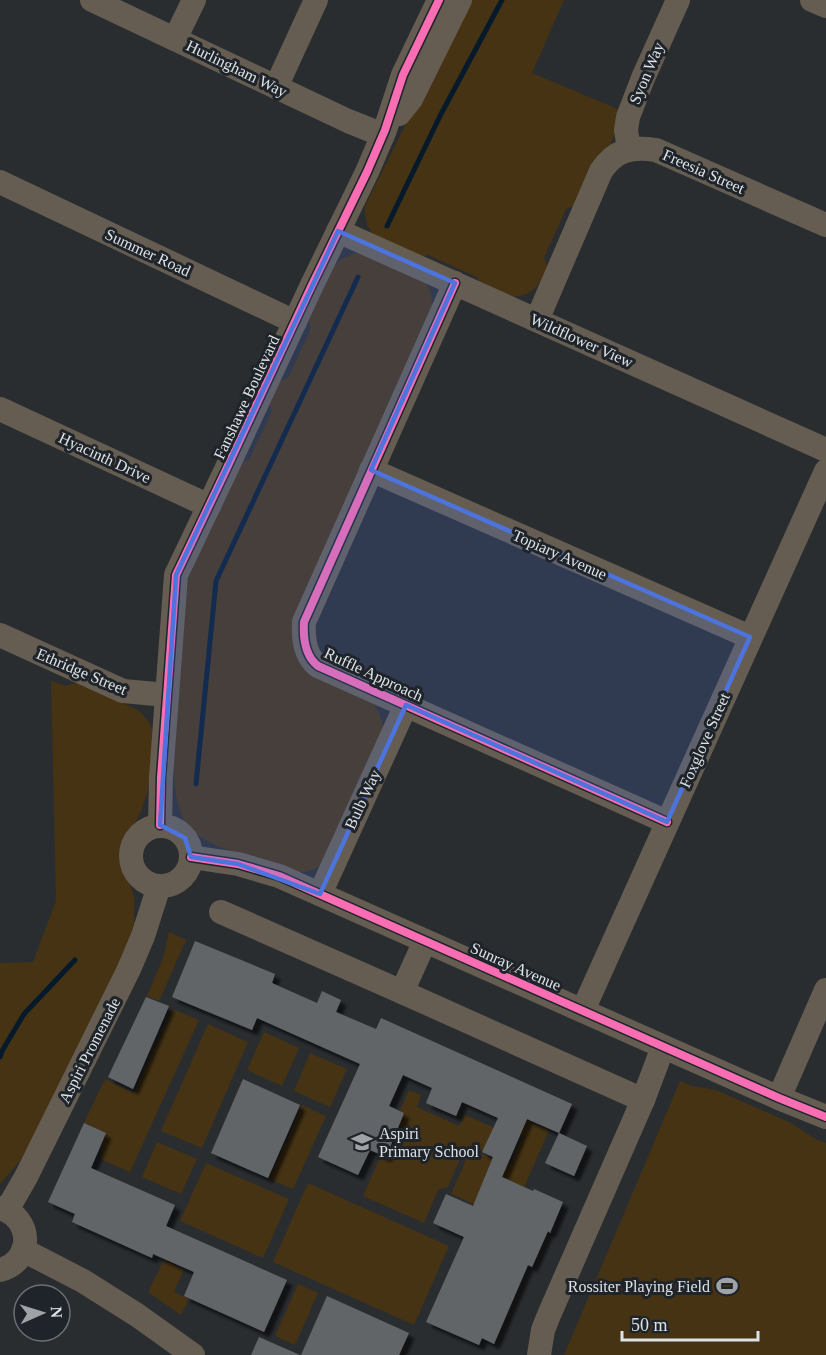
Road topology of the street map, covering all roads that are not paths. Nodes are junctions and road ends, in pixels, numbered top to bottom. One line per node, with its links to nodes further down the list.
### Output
1 (92, 0): 9 (street, Hurlingham Way)
2 (194, 0): 9 (street)
3 (316, 0): 10 (street)
4 (439, 0): 11 (street, Fanshawe Boulevard)
5 (460, 0): 11 (street, Fanshawe Boulevard)
6 (678, 0): 12 (street, Syon Way)
7 (812, 0): 8 (street)
8 (826, 6)
9 (175, 39): 10 (street, Hurlingham Way)
10 (276, 87): 11 (street, Hurlingham Way)
11 (384, 132): 15 (street, Fanshawe Boulevard)
12 (629, 149): 14 (street, Freesia Street); 17 (street)
13 (0, 182): 18 (street, Summer Road)
14 (826, 225)
15 (338, 231): 16 (street, Wildflower View); 18 (street, Fanshawe Boulevard)
16 (454, 283): 17 (street, Wildflower View); 21 (street, Ruffle Approach)
17 (537, 320): 20 (street, Wildflower View)
18 (295, 321): 23 (street, Fanshawe Boulevard)
19 (0, 409): 23 (street, Hyacinth Drive)
20 (826, 450)
21 (371, 470): 25 (street, Topiary Avenue); 27 (street, Ruffle Approach)
22 (826, 471): 25 (street, Foxglove Street)
23 (209, 506): 26 (street, Fanshawe Boulevard)
24 (0, 635): 26 (street, Ethridge Street)
25 (750, 637): 28 (street, Foxglove Street)
26 (167, 695): 29 (street, Fanshawe Boulevard)
27 (406, 705): 28 (street, Ruffle Approach); 32 (street, Bulb Way)
28 (667, 822): 37 (street, Foxglove Street)
29 (160, 825): 30 (street); 31 (street)
30 (191, 857): 31 (street); 32 (street, Sunray Avenue)
31 (159, 886): 42 (street, Aspiri Promenade)
32 (320, 894): 34 (street, Sunray Avenue)
33 (221, 912): 36 (street)
34 (425, 941): 36 (street); 37 (street, Sunray Avenue)
35 (826, 990): 39 (street)
36 (402, 992): 40 (street)
37 (583, 1010): 38 (street, Sunray Avenue)
38 (663, 1047): 39 (street, Sunray Avenue); 40 (street)
39 (779, 1098): 41 (street, Sunray Avenue)
40 (644, 1100): 46 (street)
41 (826, 1117)
42 (4, 1209): 43 (street)
43 (23, 1250): 44 (street); 45 (street)
44 (0, 1270)
45 (191, 1354)
46 (538, 1355)

